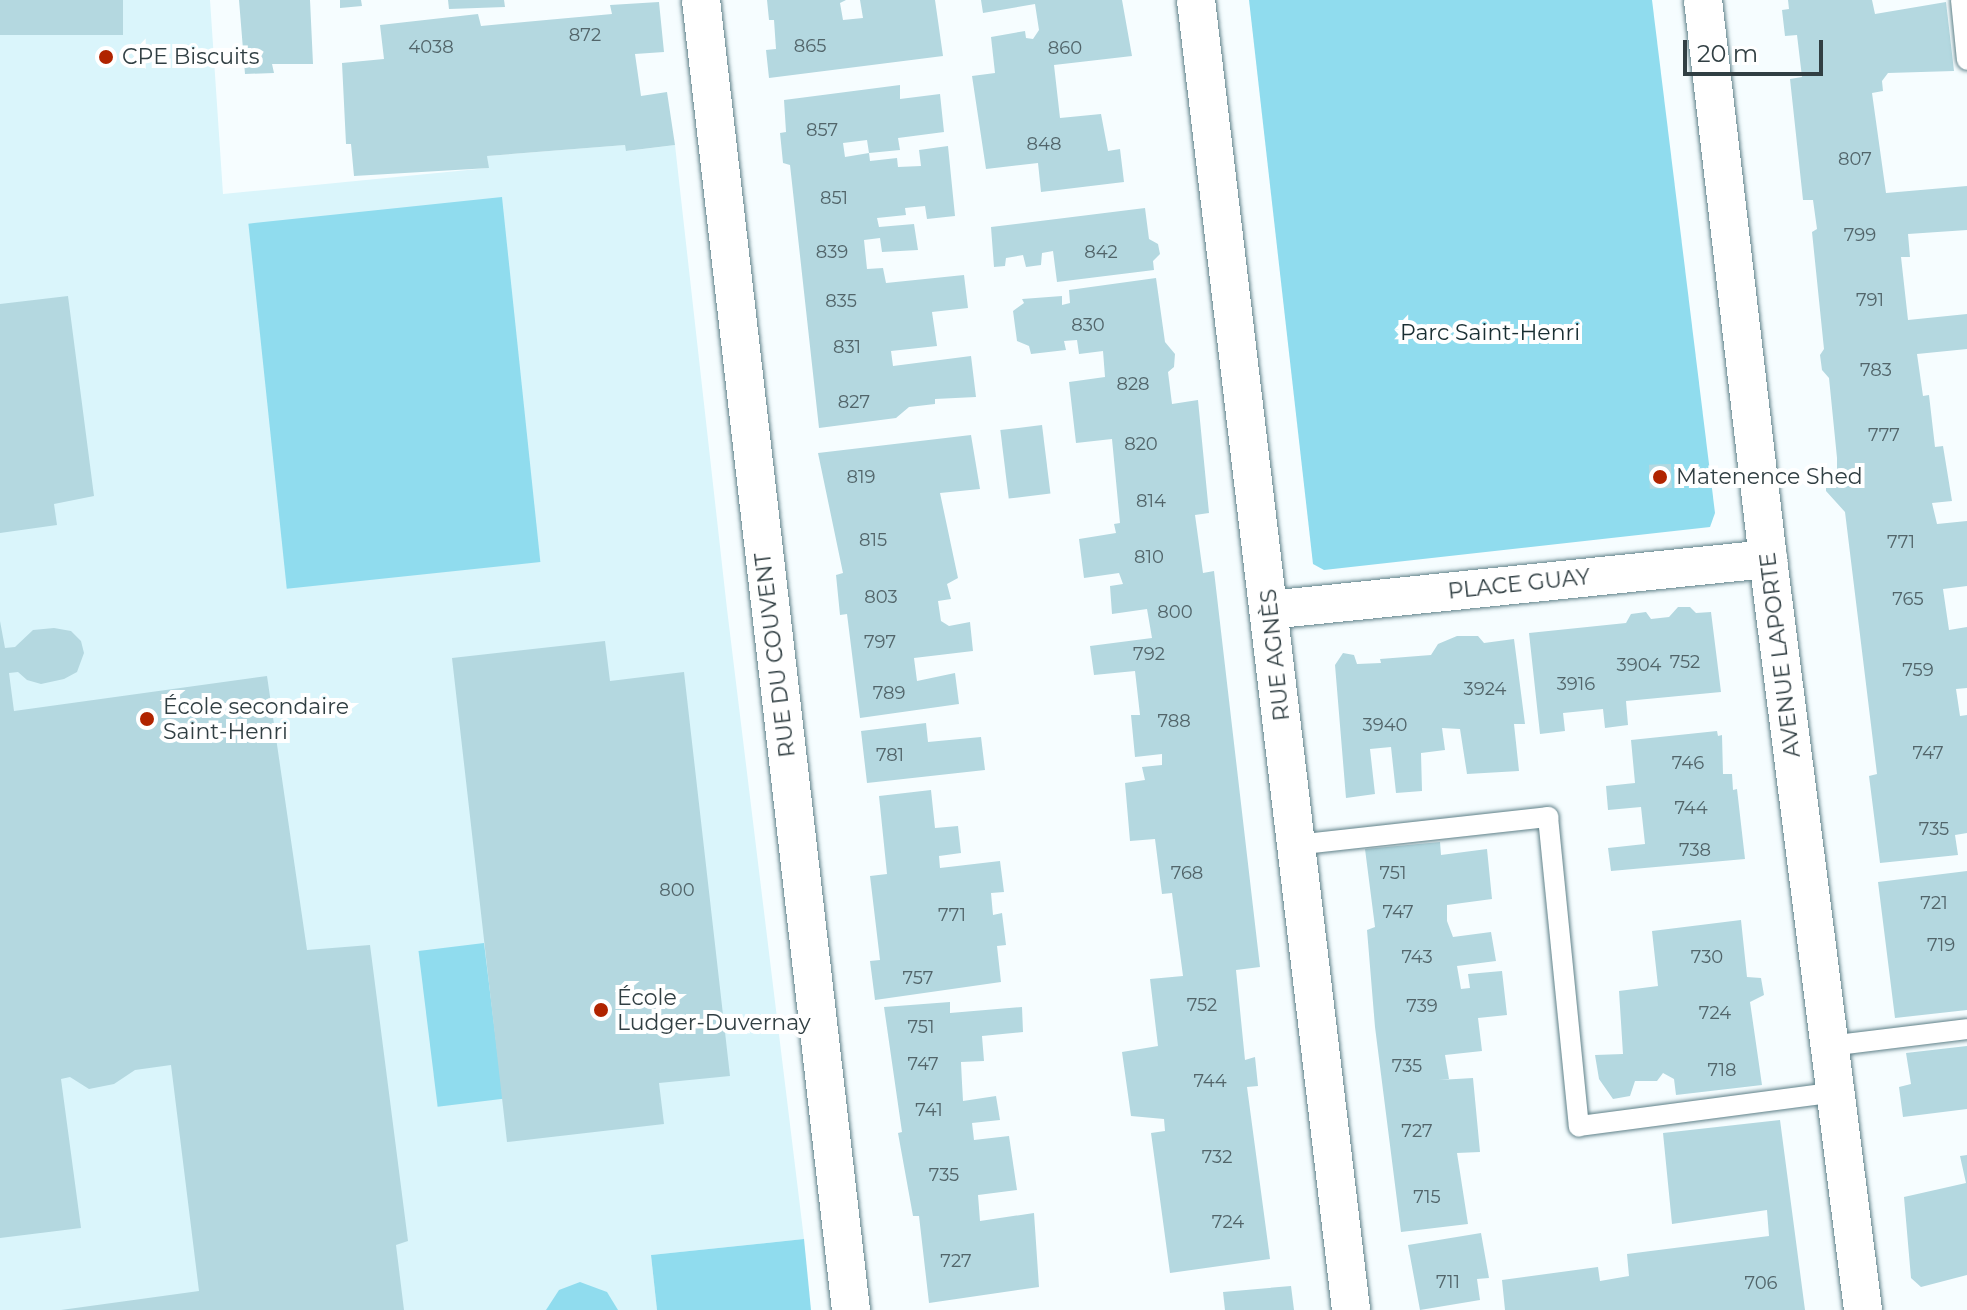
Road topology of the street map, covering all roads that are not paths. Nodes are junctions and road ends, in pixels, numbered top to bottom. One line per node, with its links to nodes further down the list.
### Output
1 (701, 0): 12 (street, RUE DU COUVENT)
2 (1196, 0): 7 (street, RUE AGNÈS)
3 (1703, 0): 6 (street, AVENUE LAPORTE)
4 (1961, 0): 5 (lane)
5 (1967, 60)
6 (1768, 559): 7 (street, PLACE GUAY); 10 (street, AVENUE LAPORTE)
7 (1269, 610): 8 (street, RUE AGNÈS)
8 (1295, 845): 11 (lane); 13 (street, RUE AGNÈS)
9 (1967, 1029): 10 (lane)
10 (1829, 1046): 11 (street, AVENUE LAPORTE)
11 (1836, 1092): 14 (street, AVENUE LAPORTE)
12 (851, 1310)
13 (1351, 1310)
14 (1863, 1310)

